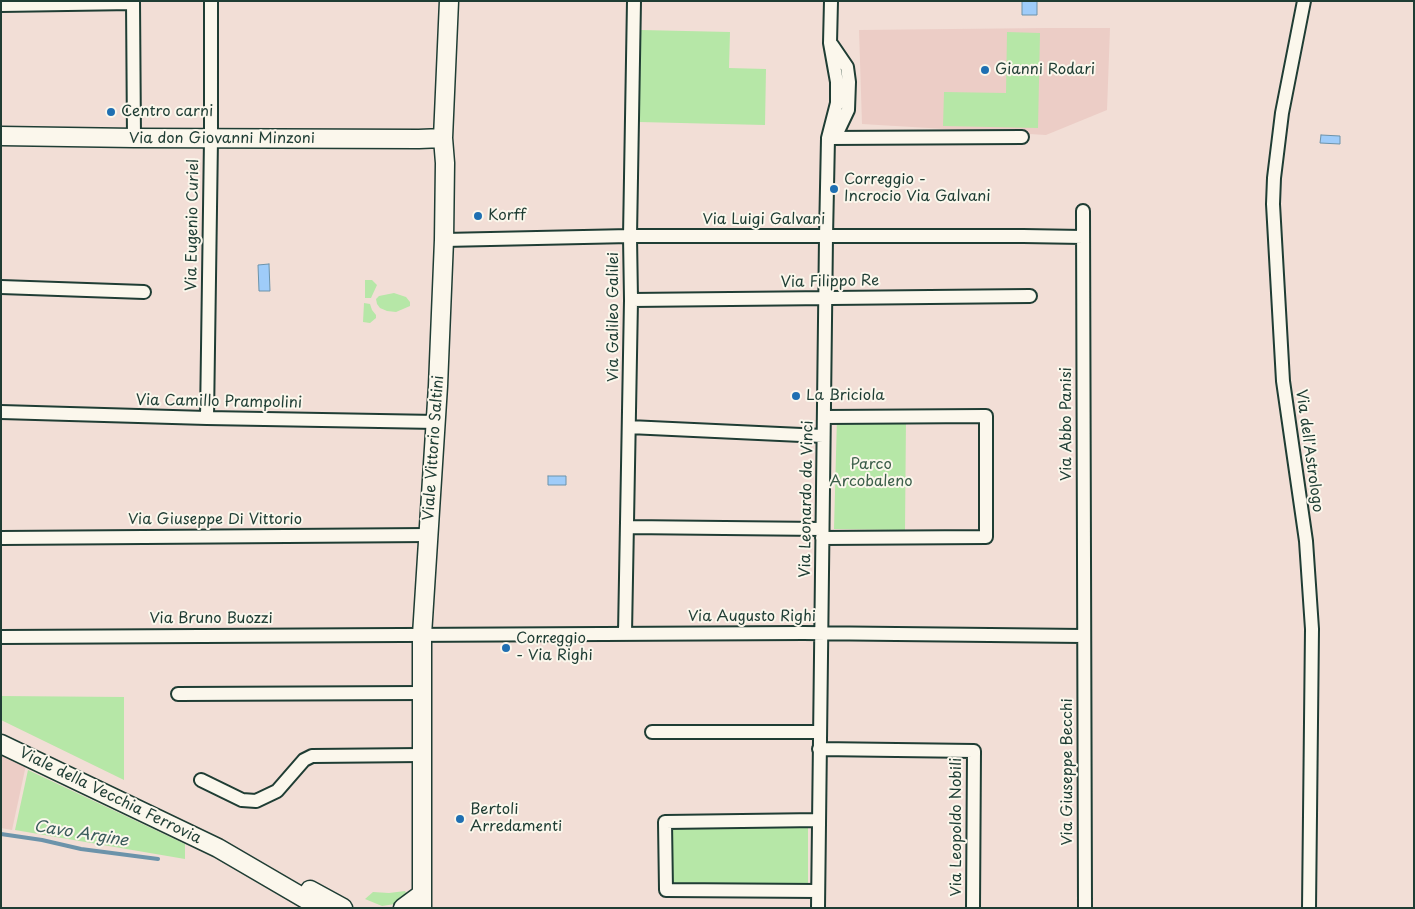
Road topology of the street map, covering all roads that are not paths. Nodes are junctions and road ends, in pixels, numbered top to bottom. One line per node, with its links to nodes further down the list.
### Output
1 (211, 1): 10 (street, Via Eugenio Curiel)
2 (449, 1): 11 (street, Viale Vittorio Saltini)
3 (634, 1): 15 (street, Via Galileo Galilei)
4 (831, 1): 12 (street)
5 (1304, 1): 57 (street, Via dell'Astrologo)
6 (133, 2): 7 (street); 9 (street)
7 (1, 5)
8 (1, 136): 9 (street, Via don Giovanni Minzoni)
9 (134, 138): 10 (street, Via don Giovanni Minzoni)
10 (211, 138): 11 (street, Via don Giovanni Minzoni); 26 (street, Via Eugenio Curiel)
11 (443, 138): 18 (street, Viale Vittorio Saltini)
12 (828, 138): 13 (street); 16 (street, Via Leonardo da Vinci)
13 (1022, 138)
14 (1083, 211): 17 (street, Via Abbo Panisi)
15 (630, 236): 16 (street, Via Luigi Galvani); 18 (street, Via Luigi Galvani); 23 (street, Via Galileo Galilei)
16 (826, 237): 17 (street, Via Luigi Galvani); 22 (street, Via Leonardo da Vinci)
17 (1083, 237): 37 (street, Via Abbo Panisi)
18 (444, 240): 27 (street, Viale Vittorio Saltini)
19 (1, 287): 20 (street)
20 (144, 292)
21 (1030, 296): 22 (street, Via Filippo Re)
22 (825, 298): 23 (street, Via Filippo Re); 25 (street, Via Leonardo da Vinci)
23 (631, 300): 28 (street, Via Galileo Galilei)
24 (1, 412): 26 (street, Via Camillo Prampolini)
25 (824, 417): 29 (street, Via Leonardo da Vinci); 31 (street)
26 (207, 418): 27 (street, Via Camillo Prampolini)
27 (437, 422): 32 (street, Viale Vittorio Saltini)
28 (629, 427): 29 (street); 30 (street, Via Galileo Galilei)
29 (823, 436): 31 (street, Via Leonardo da Vinci)
30 (628, 527): 31 (street); 34 (street, Via Galileo Galilei)
31 (822, 534): 35 (street, Via Leonardo da Vinci)
32 (429, 535): 33 (street, Via Giuseppe Di Vittorio); 36 (street, Viale Vittorio Saltini)
33 (1, 538)
34 (625, 633): 35 (street, Via Augusto Righi); 36 (street, Via Augusto Righi)
35 (822, 633): 37 (street, Via Augusto Righi); 42 (street, Via Leonardo da Vinci)
36 (422, 635): 38 (street, Via Bruno Buozzi); 39 (street, Viale Vittorio Saltini)
37 (1083, 636): 56 (street, Via Giuseppe Becchi)
38 (1, 637)
39 (422, 693): 40 (street); 45 (street, Viale Vittorio Saltini)
40 (178, 694)
41 (652, 732): 42 (street)
42 (819, 732): 44 (street, Via Leonardo da Vinci)
43 (1, 744): 48 (street, Viale della Vecchia Ferrovia)
44 (819, 749): 47 (street, Via Leonardo da Vinci); 55 (street, Via Leopoldo Nobili)
45 (422, 755): 46 (street); 50 (street, Viale Vittorio Saltini)
46 (201, 780)
47 (819, 820): 49 (street, Via Leonardo da Vinci); 49 (street)
48 (218, 848): 51 (street, Viale della Vecchia Ferrovia); 52 (street, Viale della Vecchia Ferrovia)
49 (818, 891): 54 (street, Via Leonardo da Vinci)
50 (423, 903): 53 (street, Viale Vittorio Saltini)
51 (321, 908)
52 (343, 908)
53 (403, 908)
54 (818, 908)
55 (973, 908)
56 (1085, 908)
57 (1308, 908)

